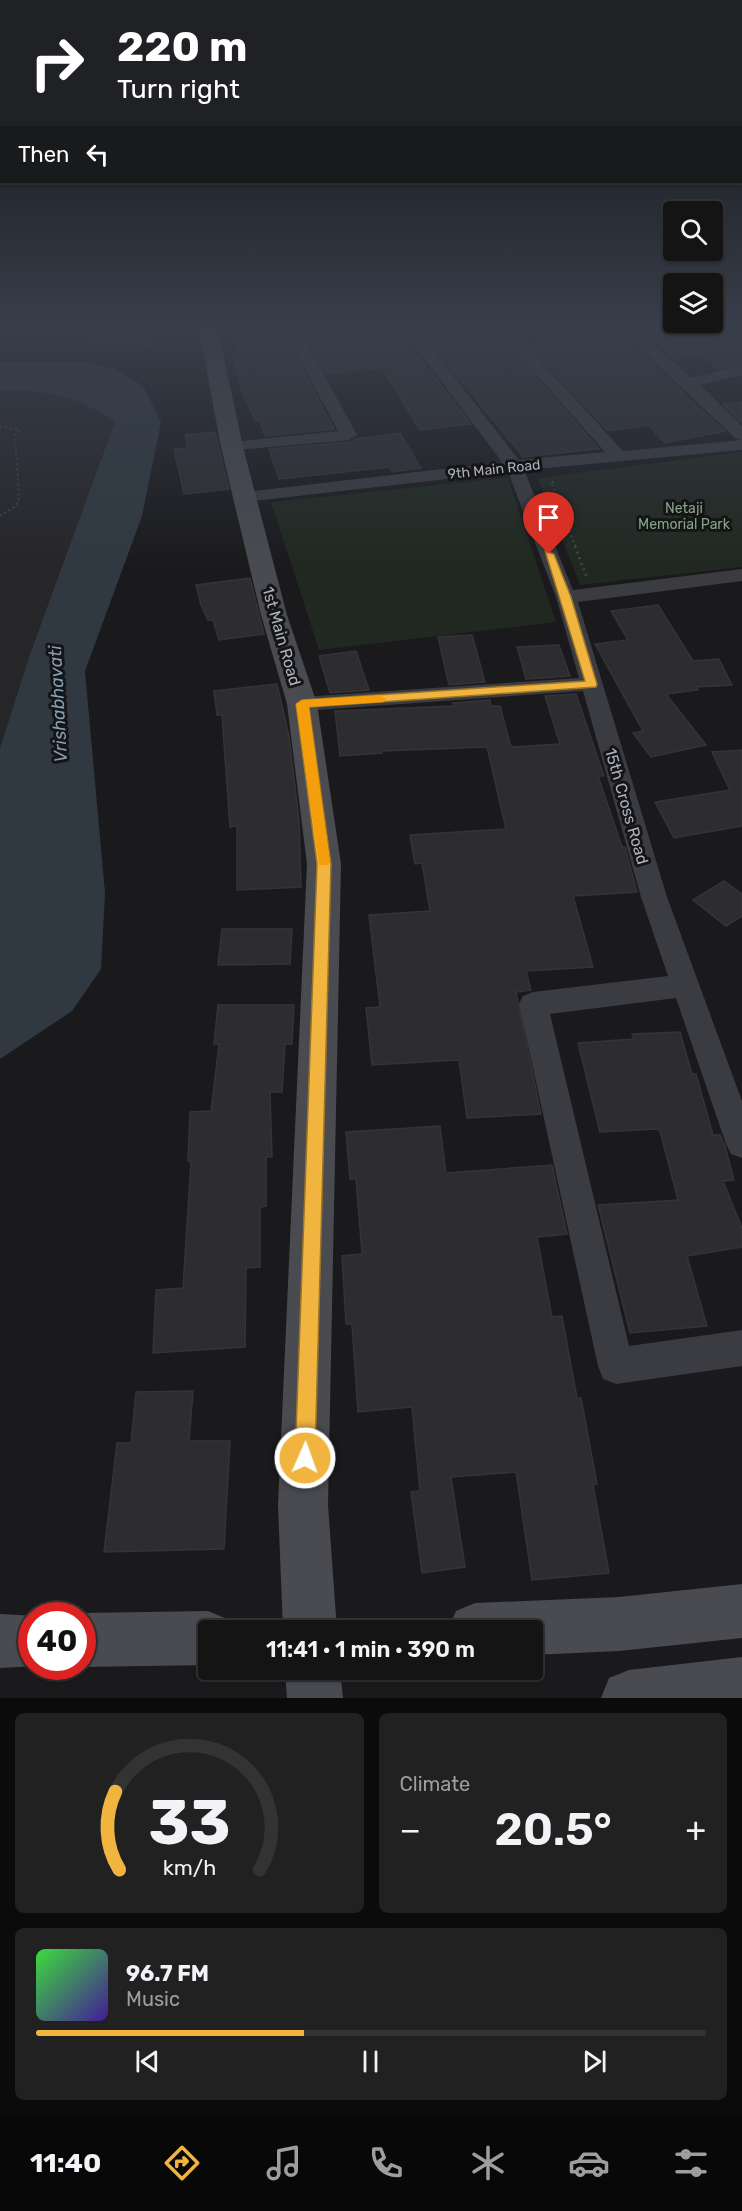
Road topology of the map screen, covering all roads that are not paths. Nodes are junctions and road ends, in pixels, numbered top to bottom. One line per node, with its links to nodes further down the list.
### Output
1 (224, 408): 8 (street, 1st Main Road)
2 (334, 408): 8 (street)
3 (470, 408): 10 (street, 15th Cross Road)
4 (575, 408): 9 (street)
5 (715, 408): 6 (street)
6 (742, 435)
7 (742, 445): 9 (street, 9th Main Road)
8 (232, 447): 11 (street, 1st Main Road)
9 (619, 457): 10 (street, 9th Main Road)
10 (514, 466): 11 (street, 9th Main Road); 13 (street, 15th Cross Road)
11 (246, 497): 15 (street, 1st Main Road)
12 (742, 577): 13 (street)
13 (566, 597): 14 (street, 15th Cross Road)
14 (591, 684): 15 (street); 16 (street, 15th Cross Road)
15 (302, 704): 20 (street, 1st Main Road)
16 (685, 985): 17 (street, 15th Cross Road); 18 (street)
17 (739, 1128)
18 (742, 1348)
19 (742, 1611): 21 (street)
20 (309, 1620)
21 (543, 1627)
22 (198, 1638): 23 (street)
23 (96, 1640)
24 (0, 1641): 25 (street)
25 (18, 1641)
26 (314, 1680): 28 (street)
27 (742, 1685): 29 (street)
28 (315, 1698)
29 (629, 1698)

